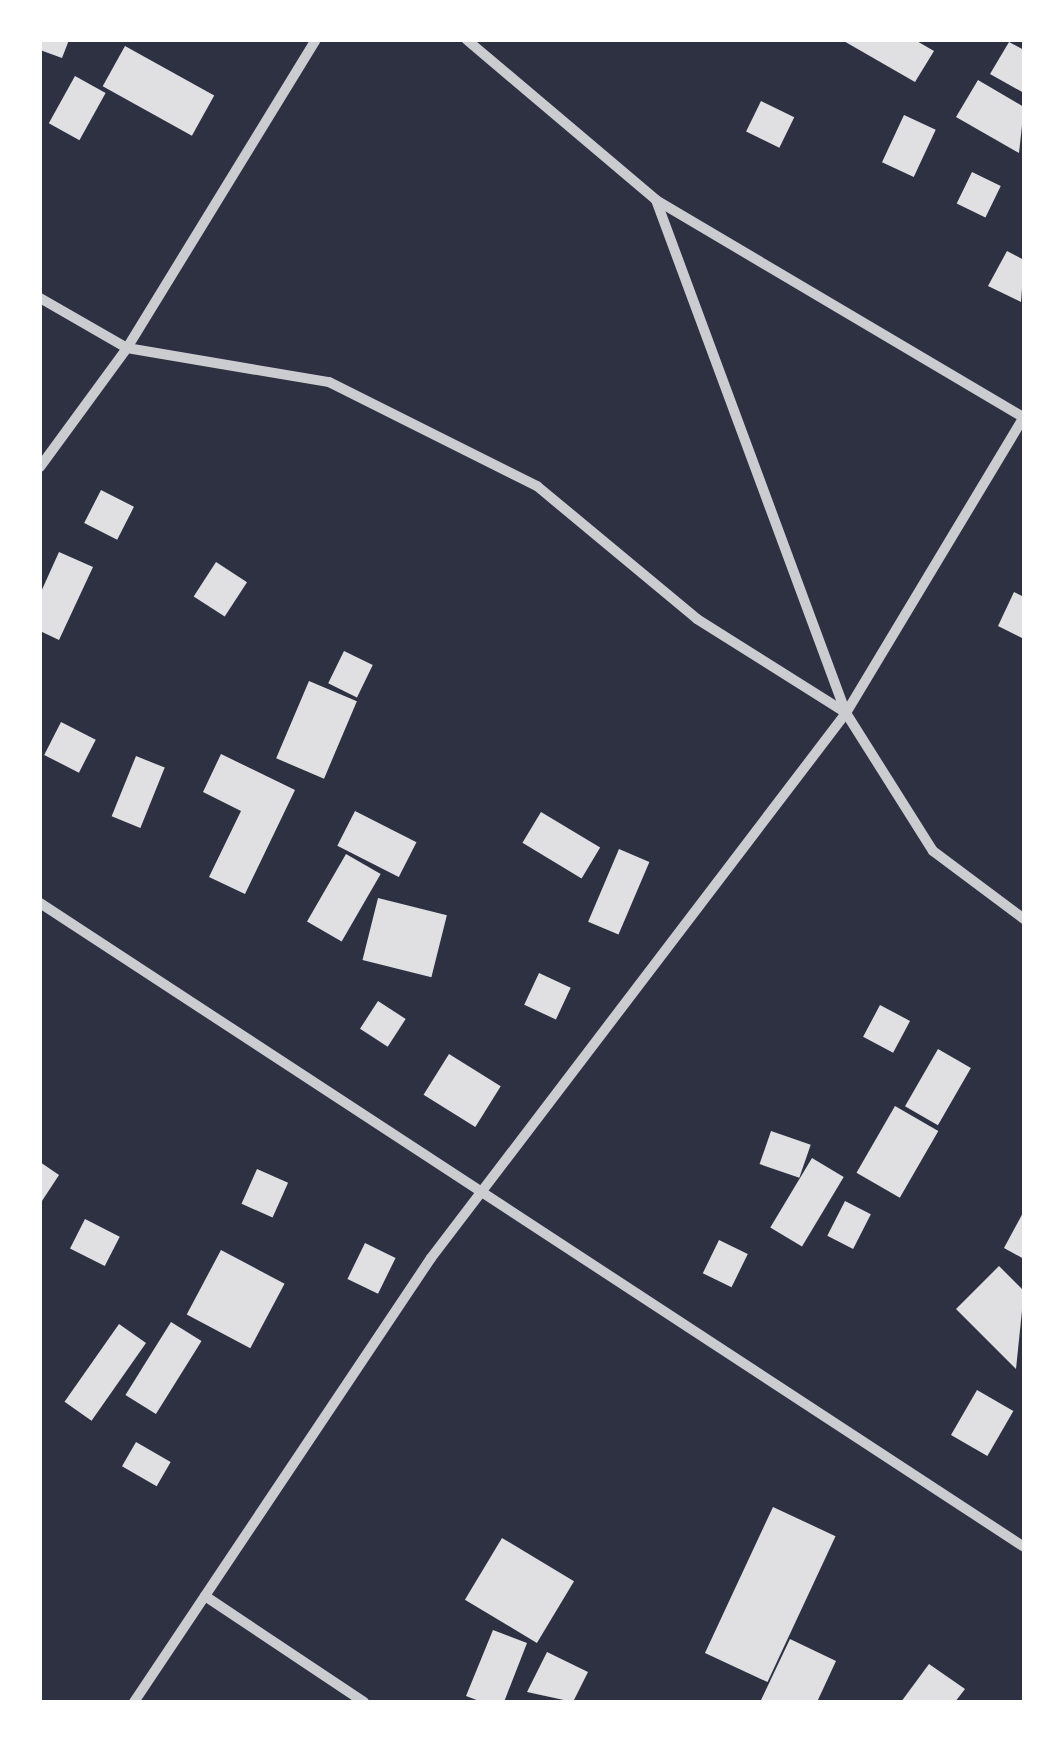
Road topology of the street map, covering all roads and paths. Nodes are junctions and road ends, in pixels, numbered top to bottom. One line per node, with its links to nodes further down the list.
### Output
1 (316, 40): 5 (street)
2 (467, 40): 3 (street)
3 (656, 200): 6 (street); 8 (street)
4 (40, 298): 5 (street)
5 (127, 348): 7 (street); 8 (street)
6 (1024, 418): 8 (street)
7 (40, 468)
8 (846, 712): 10 (street); 11 (street)
9 (40, 903): 11 (street)
10 (1024, 919)
11 (478, 1198): 12 (street); 13 (street)
12 (1024, 1548)
13 (204, 1596): 14 (street); 15 (street)
14 (134, 1702)
15 (364, 1702)

